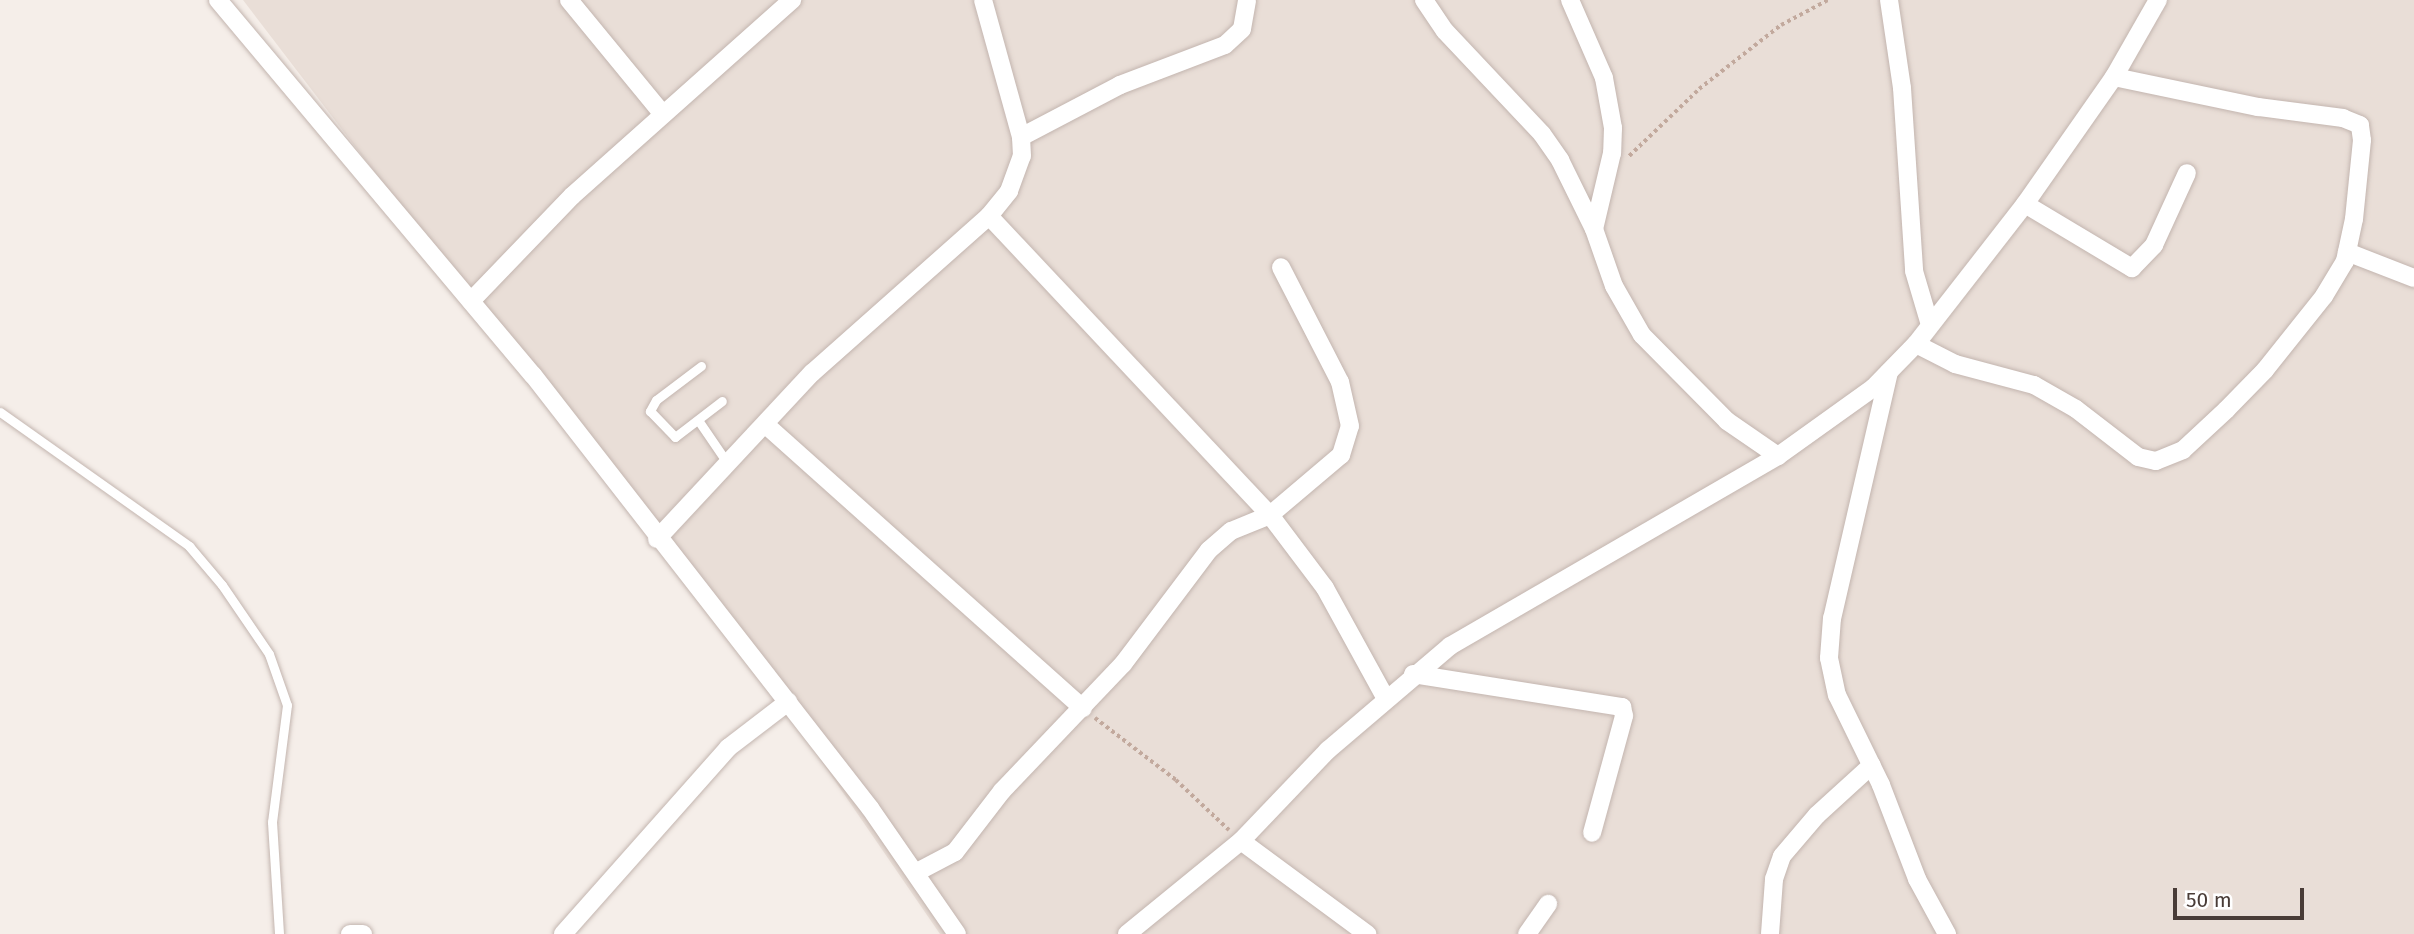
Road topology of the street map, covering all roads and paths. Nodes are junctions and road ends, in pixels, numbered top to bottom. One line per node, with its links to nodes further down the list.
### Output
1 (218, 0): 22 (street)
2 (569, 0): 12 (street)
3 (792, 0): 12 (street)
4 (983, 0): 13 (street)
5 (1247, 0): 13 (street)
6 (1424, 0): 18 (street)
7 (1570, 0): 15 (street)
8 (1828, 0): 15 (path)
9 (1889, 0): 23 (street)
10 (2158, 0): 11 (street)
11 (2114, 77): 16 (street); 19 (street)
12 (661, 113): 22 (street)
13 (1021, 137): 17 (street)
14 (2187, 173): 16 (street)
15 (1607, 176): 18 (street)
16 (2025, 204): 23 (street)
17 (989, 216): 30 (street); 33 (street)
18 (1594, 229): 31 (street)
19 (2347, 252): 21 (street); 24 (street)
20 (1280, 267): 33 (street)
21 (2414, 278)
22 (471, 301): 34 (street)
23 (1930, 325): 24 (street)
24 (1916, 344): 26 (street)
25 (701, 366): 29 (lane)
26 (1889, 372): 31 (street); 39 (street)
27 (722, 401): 29 (lane)
28 (0, 412): 44 (lane)
29 (698, 420): 32 (lane)
30 (766, 425): 32 (street); 38 (street)
31 (1778, 456): 35 (street)
32 (728, 464): 34 (street)
33 (1270, 515): 36 (street); 38 (street)
34 (657, 539): 37 (street)
35 (1413, 674): 36 (street); 40 (street)
36 (1385, 697): 41 (street)
37 (788, 702): 42 (street); 47 (street)
38 (1083, 708): 41 (path); 42 (street)
39 (1872, 765): 52 (street); 53 (street)
40 (1592, 833)
41 (1241, 841): 49 (street); 50 (street)
42 (917, 872): 48 (street)
43 (1548, 905): 51 (street)
44 (279, 934)
45 (350, 934): 46 (street)
46 (363, 934)
47 (563, 934)
48 (957, 934)
49 (1127, 934)
50 (1367, 934)
51 (1527, 934)
52 (1770, 934)
53 (1947, 934)

